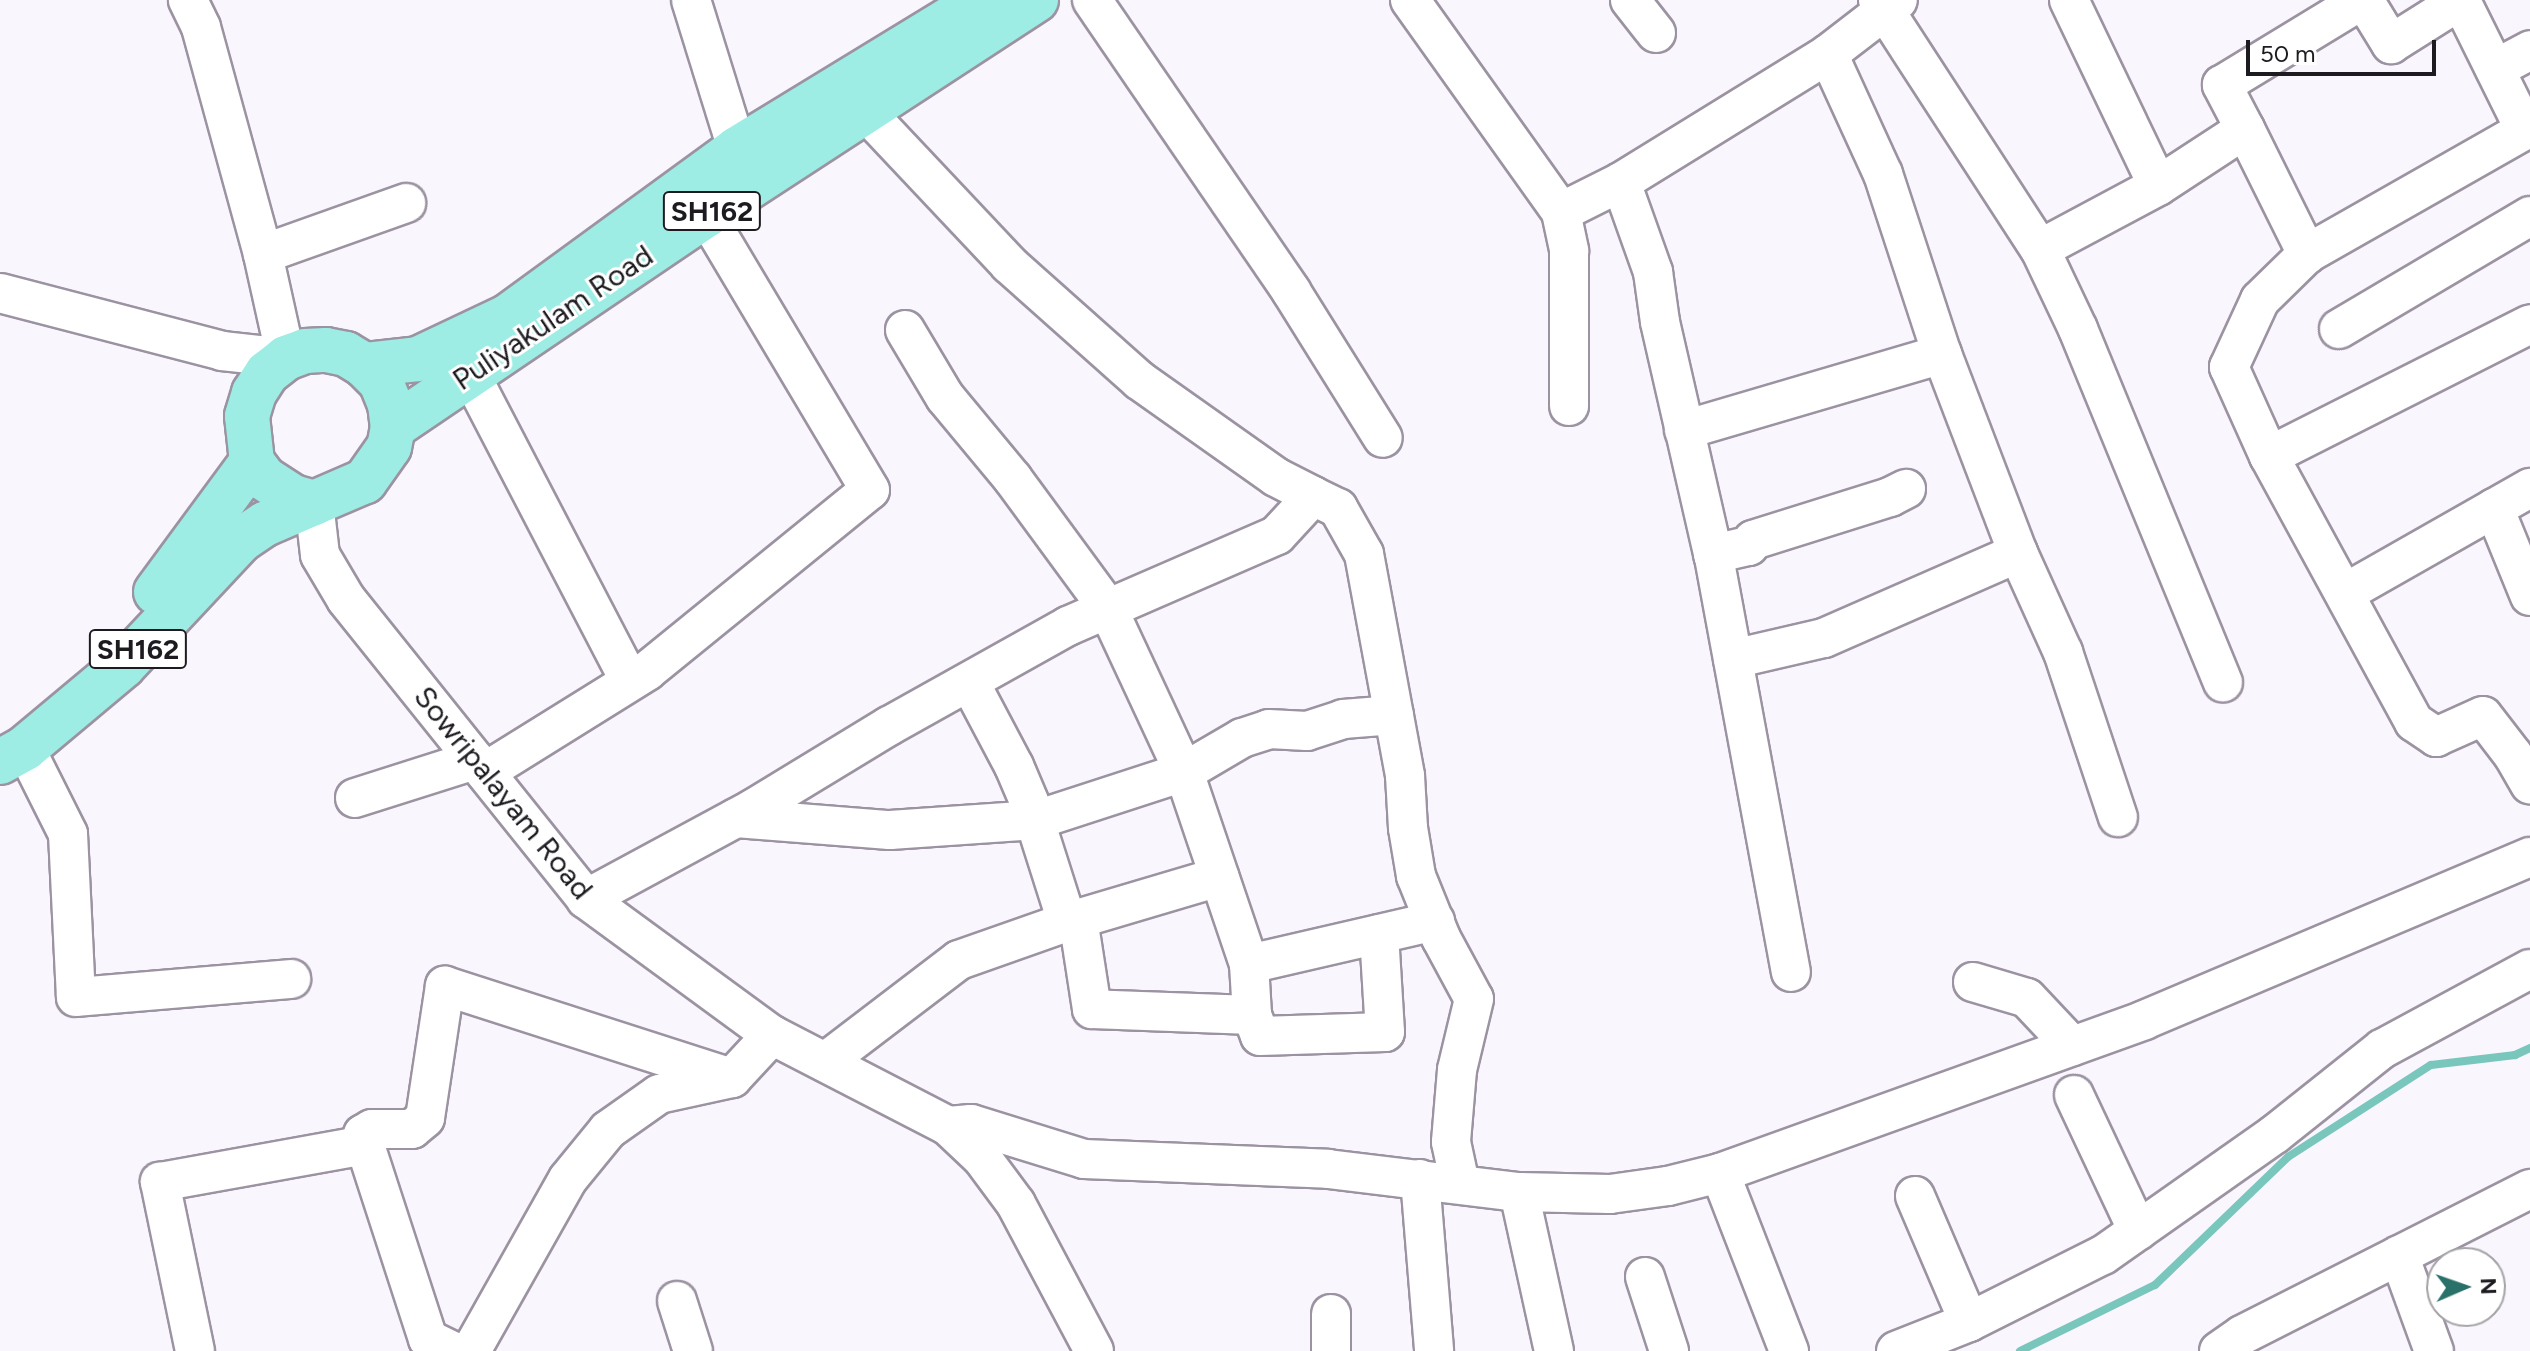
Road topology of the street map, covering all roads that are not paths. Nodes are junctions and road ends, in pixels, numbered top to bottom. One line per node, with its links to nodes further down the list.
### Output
1 (188, 0): 27 (street)
2 (691, 0): 19 (street)
3 (981, 0): 19 (main road, Puliyakulam Road / SH162)
4 (1036, 0): 16 (main road, Puliyakulam Road / SH162)
5 (1092, 0): 40 (street)
6 (1410, 0): 24 (street)
7 (1630, 0): 12 (street)
8 (2069, 0): 21 (street)
9 (2363, 0): 11 (street); 17 (street)
10 (1887, 3): 14 (street); 26 (street)
11 (2468, 3): 15 (street)
12 (1656, 33)
13 (2530, 50): 15 (street)
14 (1828, 54): 20 (street); 33 (street)
15 (2495, 69): 18 (street)
16 (865, 111): 22 (main road, Puliyakulam Road / SH162); 45 (street)
17 (2245, 129): 21 (street); 28 (street)
18 (2528, 135): 28 (street)
19 (737, 149): 22 (main road, Puliyakulam Road / SH162)
20 (1621, 182): 24 (street); 39 (street)
21 (2158, 186): 26 (street)
22 (698, 199): 35 (main road); 36 (main road, Puliyakulam Road / SH162); 54 (street)
23 (406, 203): 27 (street)
24 (1561, 212): 37 (street)
25 (2530, 216): 31 (street)
26 (2040, 249): 55 (street)
27 (263, 254): 34 (street)
28 (2307, 254): 41 (street)
29 (0, 293): 34 (street)
30 (2530, 324): 41 (street)
31 (2339, 329)
32 (905, 330): 52 (street)
33 (1942, 354): 39 (street); 48 (street)
34 (286, 358): 35 (main road); 42 (main road)
35 (364, 365): 38 (main road)
36 (470, 374): 38 (main road, Puliyakulam Road / SH162); 54 (street)
37 (1569, 406)
38 (393, 427): 46 (main road)
39 (1684, 430): 49 (street)
40 (1383, 438)
41 (2269, 456): 50 (street)
42 (252, 462): 46 (main road); 58 (main road, SH162)
43 (2530, 488): 47 (street)
44 (1906, 489): 49 (street)
45 (1313, 496): 52 (street); 57 (street)
46 (314, 503): 58 (main road, SH162); 60 (street, Sowripalayam Road)
47 (2494, 508): 50 (street); 51 (street)
48 (2018, 553): 53 (street); 63 (street)
49 (1713, 554): 53 (street)
50 (2345, 593): 59 (street)
51 (2530, 596)
52 (1107, 607): 56 (street); 61 (street)
53 (1733, 659): 74 (street)
54 (630, 681): 60 (street)
55 (2223, 682)
56 (970, 683): 64 (street); 65 (street)
57 (1394, 715): 61 (street); 70 (street)
58 (8, 747): 75 (street)
59 (2524, 762)
60 (480, 766): 62 (street); 68 (street, Sowripalayam Road)
61 (1184, 772): 65 (street); 67 (street)
62 (355, 798)
63 (2118, 817)
64 (736, 818): 65 (street); 68 (street)
65 (1036, 820): 69 (street)
66 (2530, 857): 79 (street)
67 (1219, 877): 69 (street); 72 (street)
68 (586, 899): 78 (street, Sowripalayam Road)
69 (1072, 921): 77 (street); 80 (street)
70 (1435, 921): 71 (street); 87 (street)
71 (1379, 934): 72 (street); 77 (street)
72 (1249, 964): 77 (street)
73 (2530, 969): 91 (street)
74 (1791, 972)
75 (291, 979)
76 (1973, 982): 79 (street)
77 (1252, 1015)
78 (772, 1035): 80 (street, Sowripalayam Road); 81 (street)
79 (2072, 1046): 85 (street)
80 (825, 1062): 83 (street, Sowripalayam Road)
81 (732, 1078): 84 (street); 98 (street)
82 (2074, 1095): 91 (street)
83 (948, 1126): 86 (street); 100 (street, Sowripalayam Road)
84 (365, 1145): 96 (street); 97 (street)
85 (1720, 1173): 89 (street); 104 (street)
86 (1420, 1179): 87 (street); 101 (street)
87 (1460, 1184): 89 (street)
88 (2530, 1189): 92 (street)
89 (1519, 1192): 102 (street)
90 (1915, 1196): 95 (street)
91 (2138, 1231): 95 (street)
92 (2399, 1255): 106 (street); 107 (street)
93 (1645, 1277): 103 (street)
94 (677, 1301): 99 (street)
95 (1969, 1322): 105 (street)
96 (195, 1351)
97 (453, 1351)
98 (471, 1351)
99 (693, 1351)
100 (1094, 1351)
101 (1434, 1351)
102 (1554, 1351)
103 (1669, 1351)
104 (1789, 1351)
105 (1896, 1351)
106 (2219, 1351)
107 (2434, 1351)

